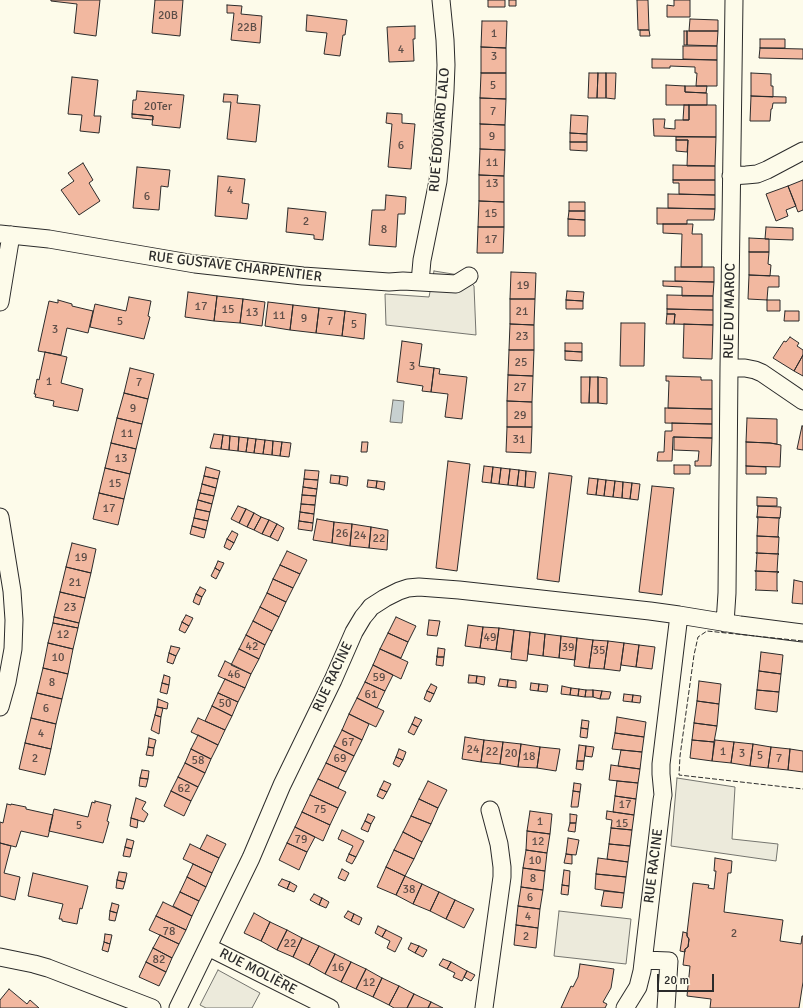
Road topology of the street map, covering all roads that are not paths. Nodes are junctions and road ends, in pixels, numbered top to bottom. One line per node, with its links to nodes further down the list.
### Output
1 (441, 0): 7 (street, RUE ÉDOUARD LALO)
2 (734, 0): 4 (street, RUE DU MAROC)
3 (803, 151): 4 (street)
4 (731, 176): 9 (street, RUE DU MAROC)
5 (6, 234): 7 (street, RUE GUSTAVE CHARPENTIER); 8 (street)
6 (469, 276): 7 (street, RUE GUSTAVE CHARPENTIER)
7 (420, 282)
8 (0, 302)
9 (729, 368): 10 (street); 13 (street, RUE DU MAROC)
10 (803, 401)
11 (0, 517): 15 (street)
12 (679, 615): 13 (street, RUE RACINE); 17 (street, RUE RACINE); 19 (street, RUE RACINE)
13 (725, 623): 14 (street, RUE RACINE)
14 (803, 633)
15 (0, 707)
16 (490, 810): 23 (street)
17 (208, 947): 21 (street, RUE RACINE); 22 (street, RUE MOLIÈRE)
18 (0, 957): 20 (street)
19 (644, 960): 24 (street, RUE RACINE); 25 (street)
20 (152, 1008)
21 (178, 1008)
22 (330, 1008)
23 (484, 1008)
24 (625, 1008)
25 (666, 1008)

